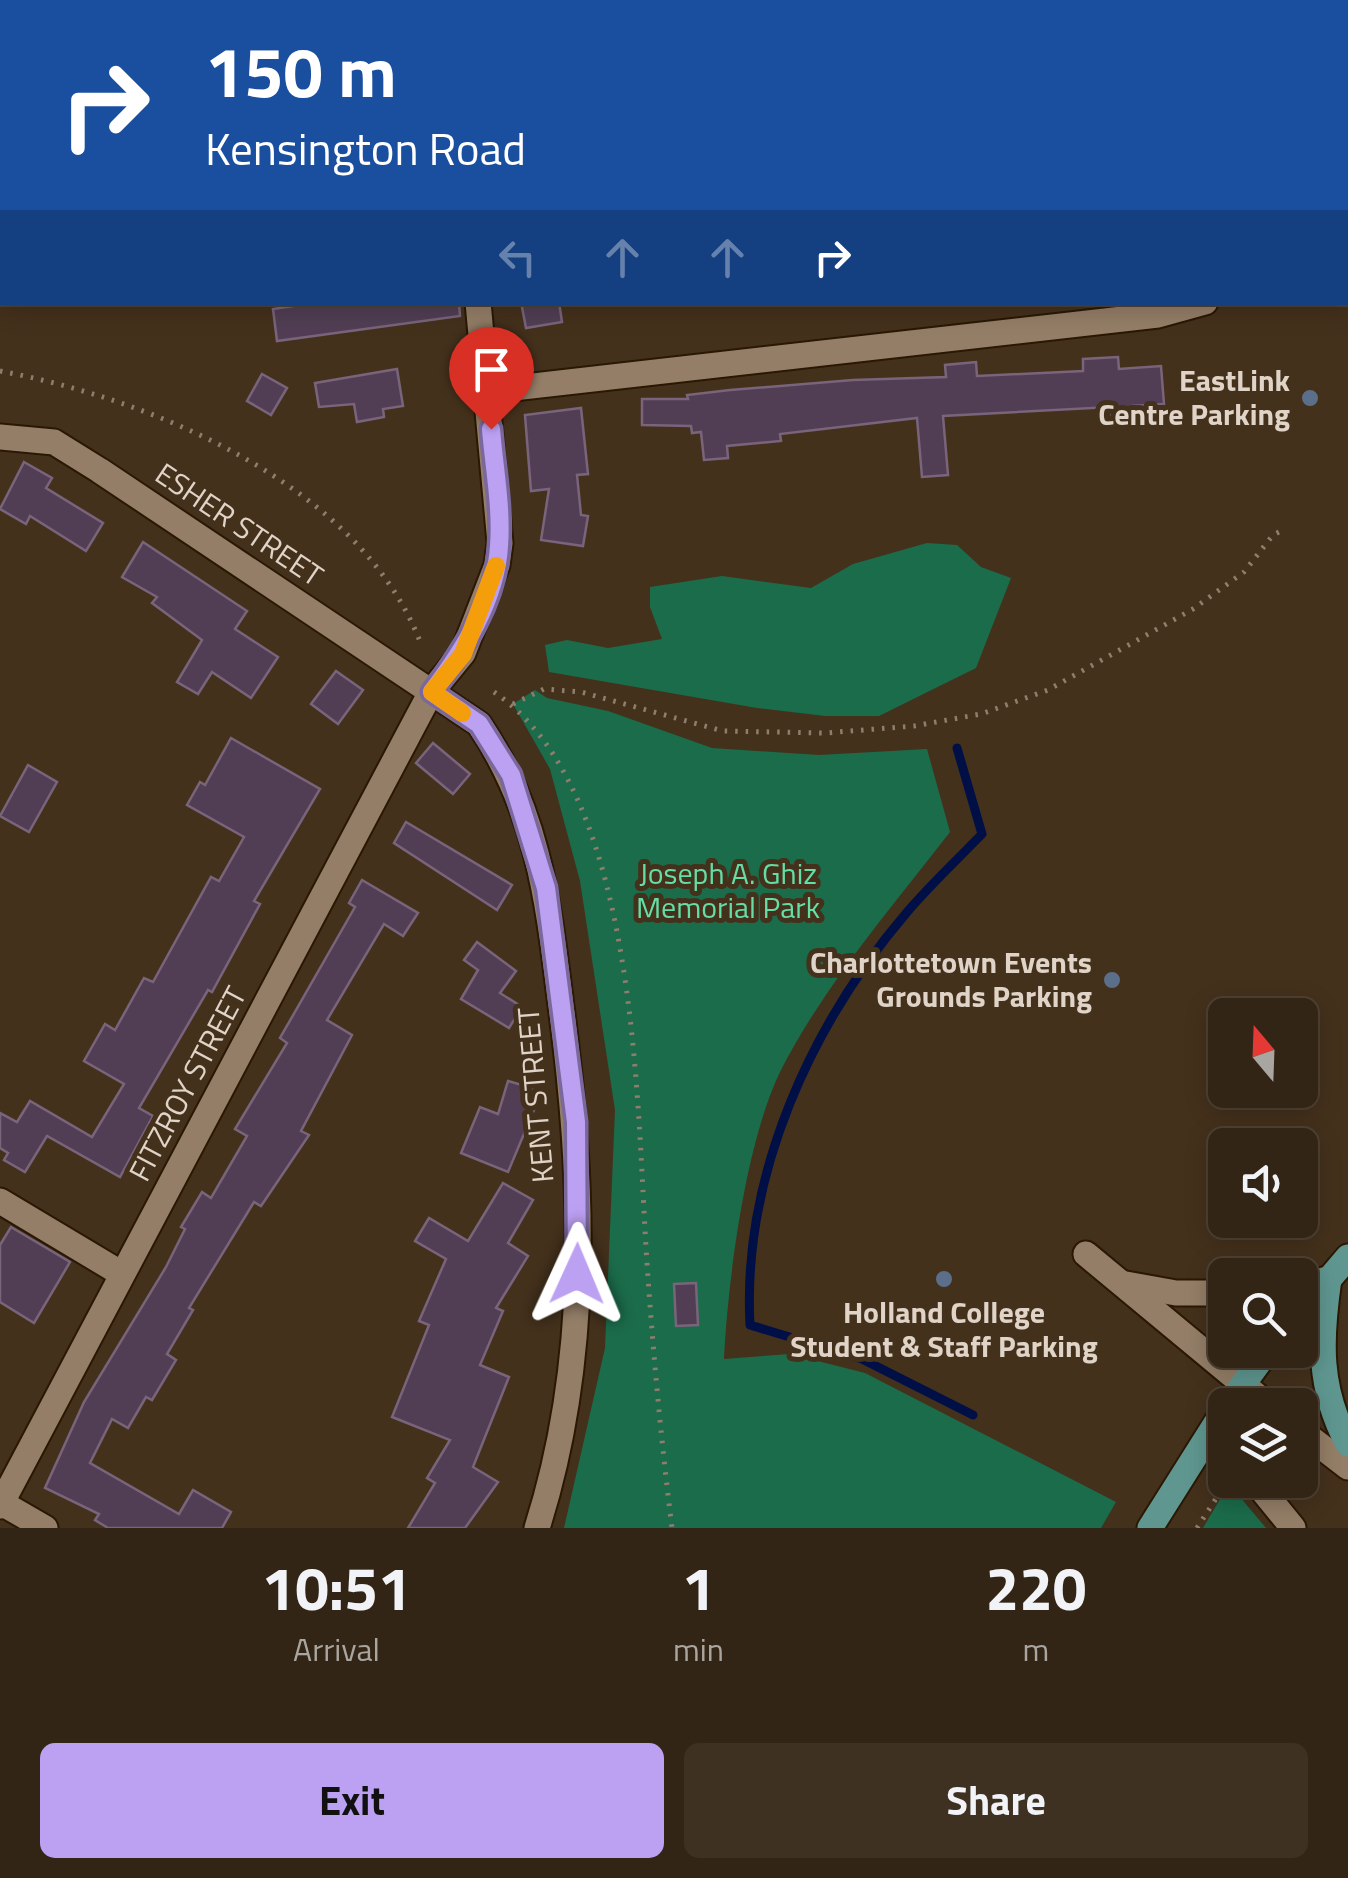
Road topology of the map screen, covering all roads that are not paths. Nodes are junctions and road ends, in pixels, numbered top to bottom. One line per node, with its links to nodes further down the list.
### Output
1 (478, 305): 3 (street, FITZROY STREET)
2 (1194, 305): 3 (street)
3 (488, 391): 5 (street, FITZROY STREET)
4 (1, 438): 5 (street, ESHER STREET)
5 (432, 692): 9 (street, FITZROY STREET); 23 (street, KENT STREET)
6 (0, 1201): 9 (street)
7 (1086, 1254): 12 (street)
8 (1348, 1257): 10 (main road)
9 (122, 1274): 21 (street, FITZROY STREET)
10 (1328, 1279): 11 (street); 13 (main road); 18 (main road)
11 (1318, 1281)
12 (1121, 1283): 14 (street); 15 (street)
13 (1318, 1291)
14 (1208, 1294)
15 (1208, 1392)
16 (1208, 1442): 24 (main road)
17 (1318, 1444): 19 (street)
18 (1348, 1444)
19 (1348, 1467)
20 (1269, 1498): 25 (street)
21 (1, 1504): 22 (street)
22 (45, 1528)
23 (537, 1528)
24 (1150, 1528)
25 (1293, 1528)

